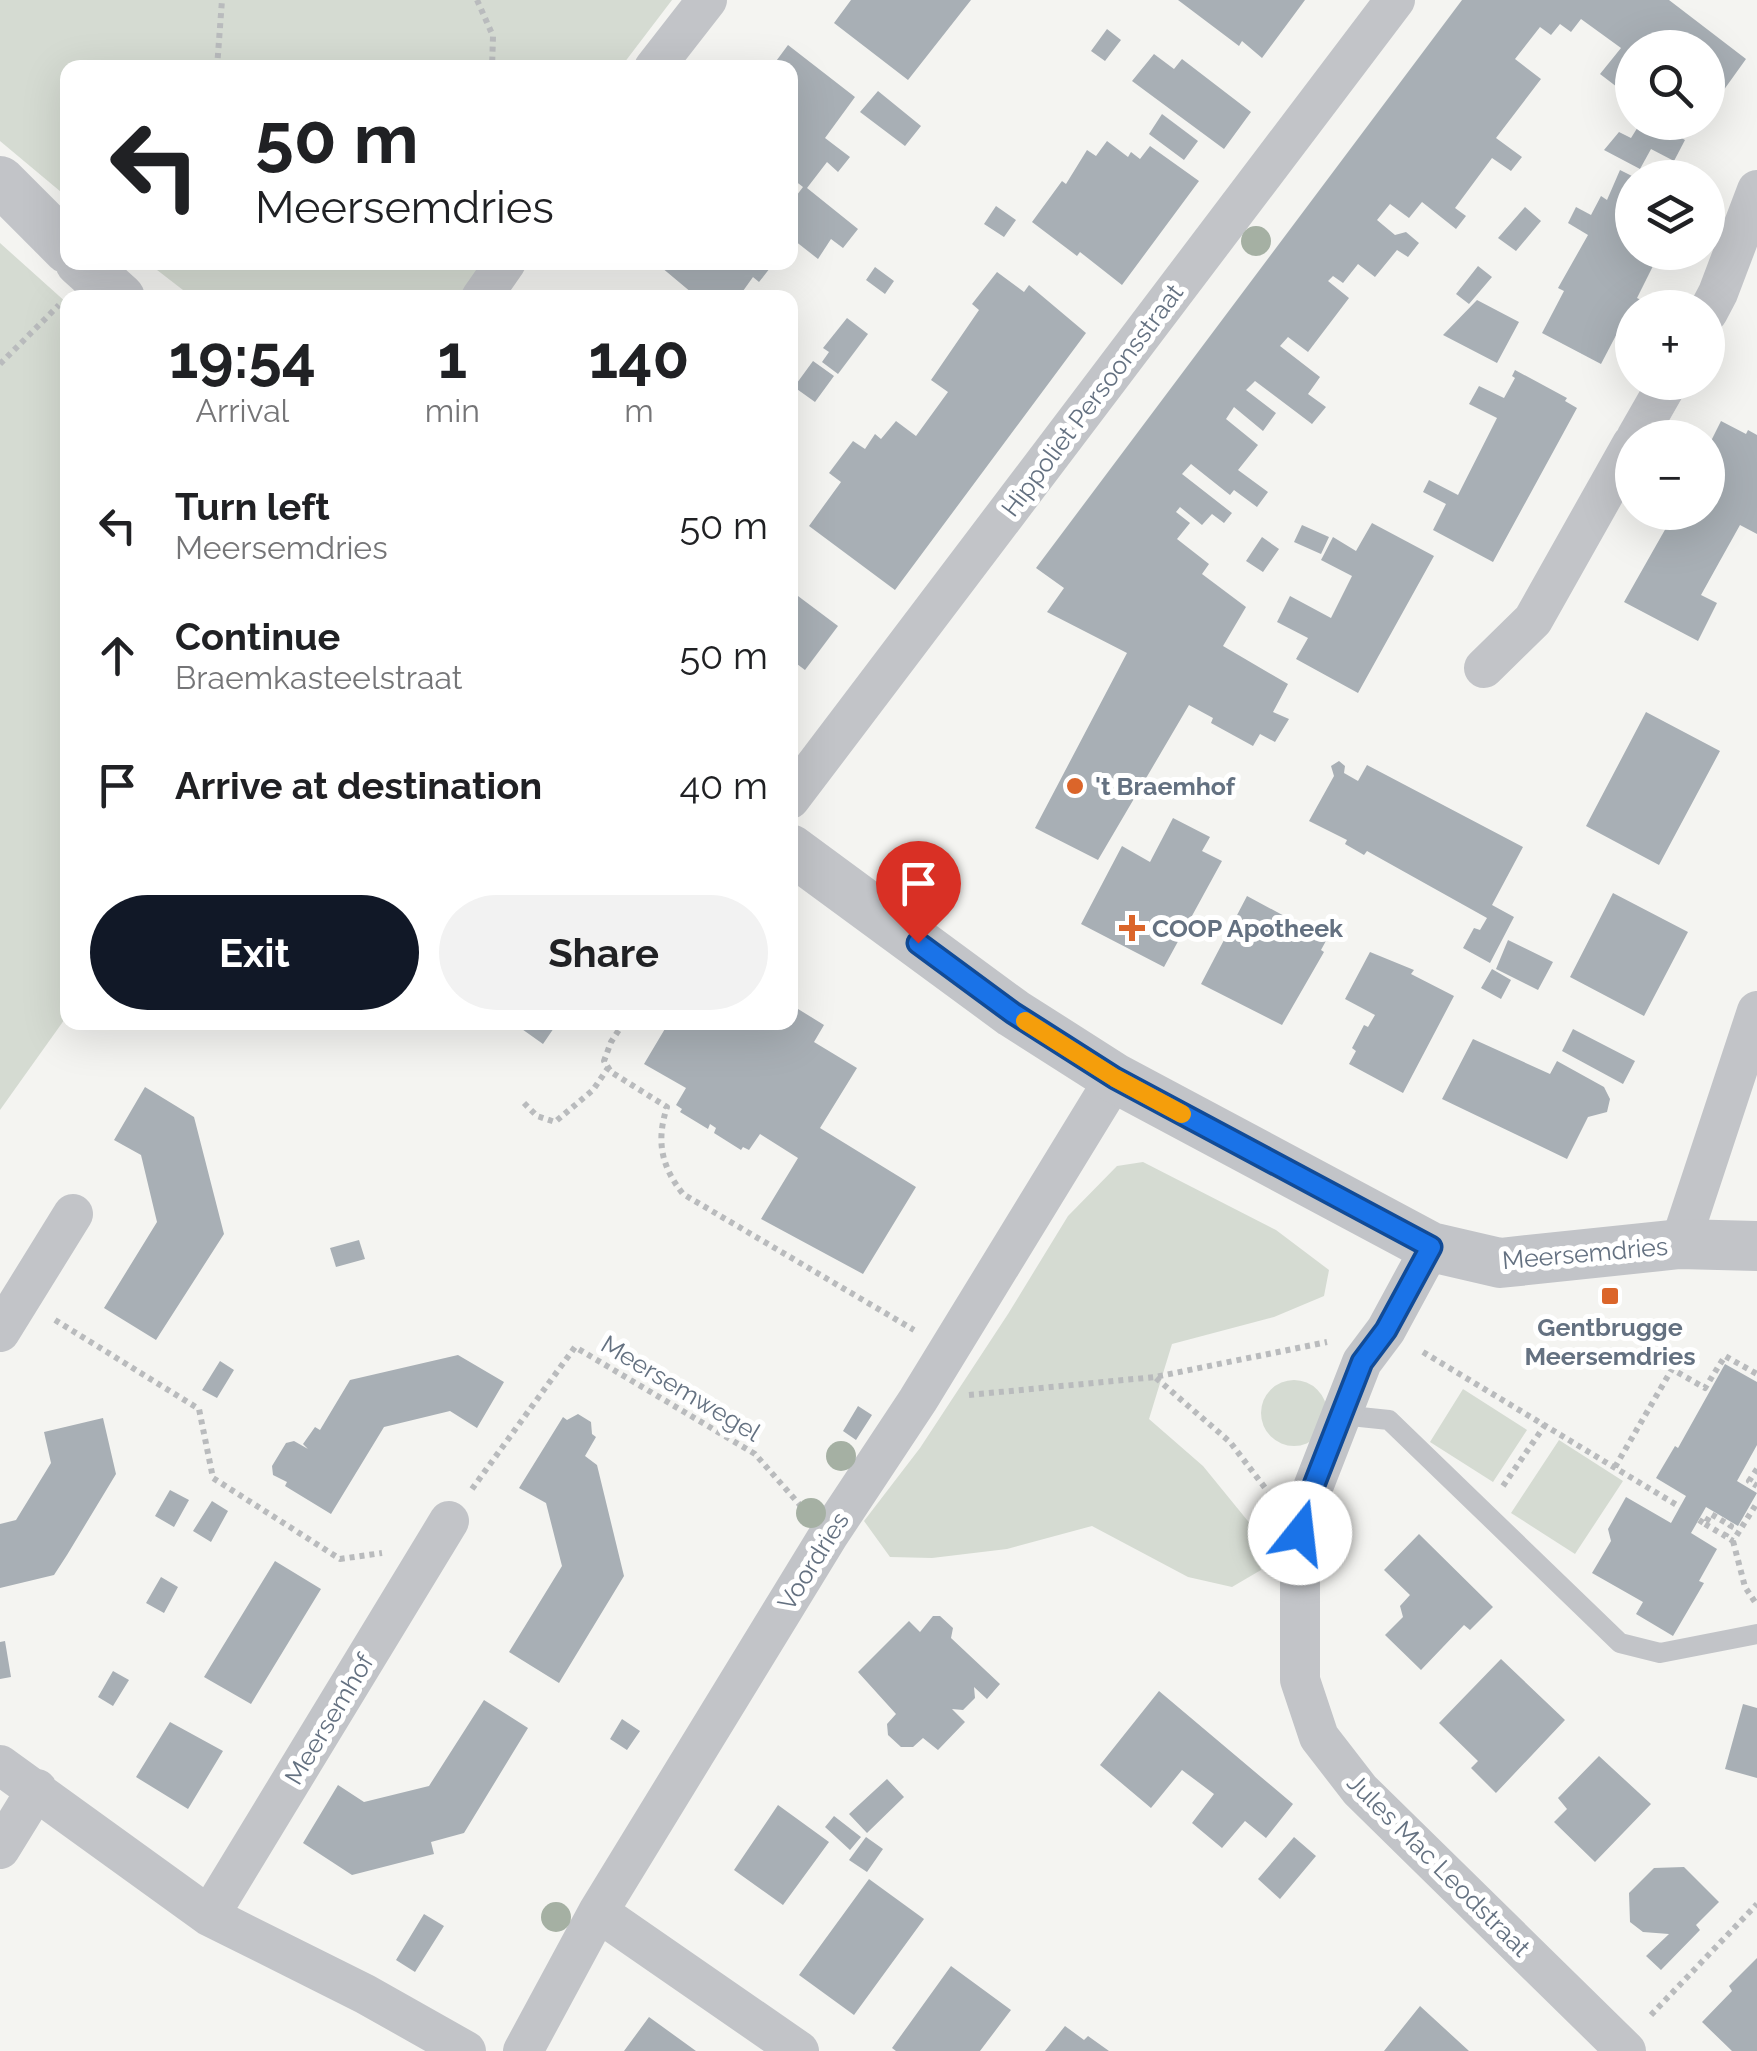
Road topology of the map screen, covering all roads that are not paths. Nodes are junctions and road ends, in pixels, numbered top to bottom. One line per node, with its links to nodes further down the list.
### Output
1 (707, 0): 3 (street)
2 (1395, 0): 12 (street, Hippoliet Persoonsstraat)
3 (660, 60)
4 (0, 180): 6 (street)
5 (1757, 190): 8 (street)
6 (60, 241)
7 (1757, 257): 9 (street)
8 (1718, 290)
9 (1725, 290)
10 (1615, 474): 11 (street)
11 (1484, 668)
12 (798, 788)
13 (798, 855): 15 (street, Meersemdries)
14 (1757, 1011): 16 (street)
15 (1115, 1078): 20 (street, Meersemdries); 28 (street, Voordries)
16 (1746, 1082): 18 (street)
17 (73, 1214): 21 (street)
18 (1680, 1244): 19 (street, Meersemdries); 20 (street, Meersemdries)
19 (1757, 1246)
20 (1431, 1247): 22 (street)
21 (0, 1332)
22 (1341, 1416): 24 (lane); 30 (street, Jules Mac Leodstraat)
23 (441, 1534): 29 (street, Meersemhof)
24 (1757, 1634)
25 (0, 1765): 26 (street)
26 (37, 1789): 27 (street); 29 (street)
27 (0, 1849)
28 (598, 1912): 32 (street, Voordries); 33 (street)
29 (209, 1916): 31 (street)
30 (1621, 2049)
31 (466, 2051)
32 (523, 2051)
33 (800, 2051)

